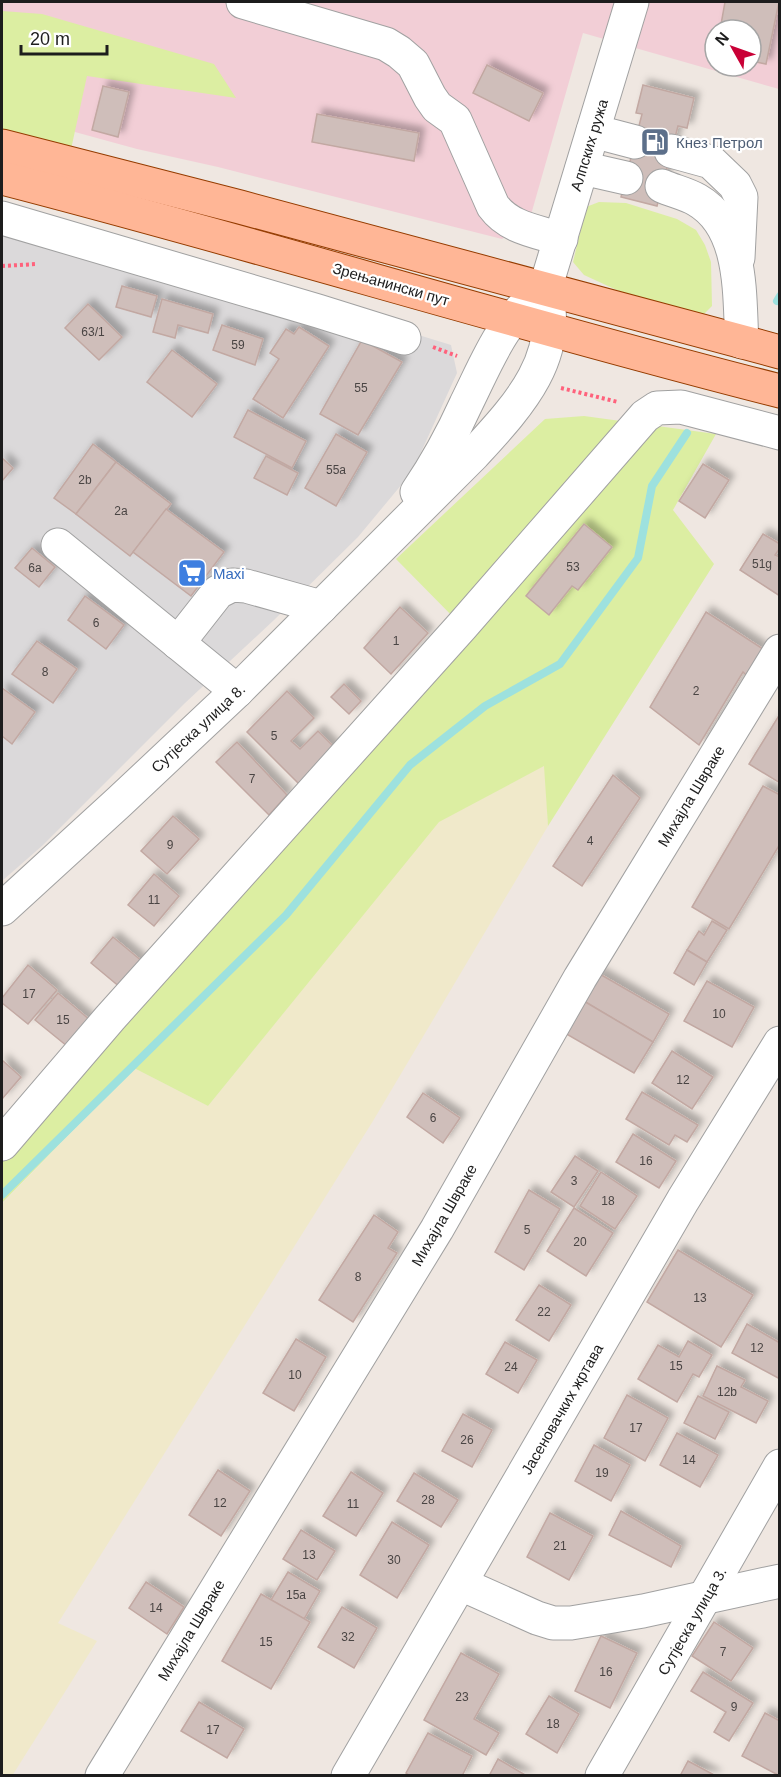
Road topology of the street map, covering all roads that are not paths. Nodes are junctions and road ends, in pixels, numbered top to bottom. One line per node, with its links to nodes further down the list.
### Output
1 (243, 2): 12 (street)
2 (632, 2): 3 (street, Алпских ружа)
3 (593, 131): 4 (street); 7 (street, Алпских ружа)
4 (635, 142)
5 (2, 146): 14 (main road)
6 (671, 151): 13 (street)
7 (582, 168): 9 (street); 12 (street, Алпских ружа)
8 (2, 178): 15 (main road, Зрењанински пут)
9 (626, 178)
10 (662, 186): 13 (street)
11 (2, 218): 17 (street)
12 (561, 239): 14 (street, Алпских ружа)
13 (737, 268): 18 (street)
14 (545, 289): 15 (street, Сутјеска улица 8.); 16 (street); 18 (main road)
15 (512, 318): 16 (main road, Зрењанински пут); 22 (street, Сутјеска улица 8.)
16 (550, 330): 20 (main road, Зрењанински пут); 22 (street, Сутјеска улица 8.)
17 (404, 338)
18 (742, 342): 19 (main road)
19 (780, 352)
20 (780, 391)
21 (780, 434): 30 (street)
22 (387, 540): 24 (street, Сутјеска улица 8.)
23 (58, 545): 25 (street)
24 (321, 607): 25 (street); 27 (street, Сутјеска улица 8.)
25 (178, 643): 27 (street)
26 (780, 651): 35 (street, Михајла Швраке)
27 (237, 691): 28 (street, Сутјеска улица 8.)
28 (2, 909)
29 (780, 1043): 33 (street, Јасеновачких жртава)
30 (2, 1144)
31 (780, 1466): 34 (street, Сутјеска улица 3.)
32 (780, 1581): 34 (street)
33 (461, 1584): 34 (street); 36 (street, Јасеновачких жртава)
34 (706, 1597): 37 (street, Сутјеска улица 3.)
35 (102, 1776)
36 (348, 1776)
37 (602, 1776)

